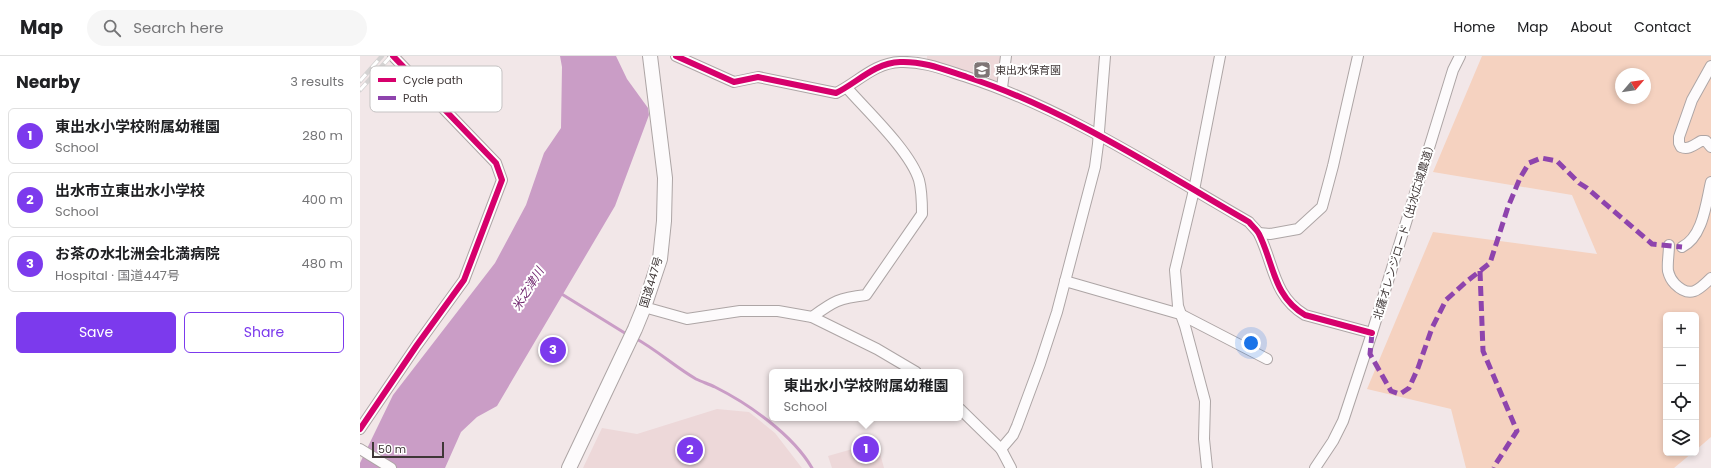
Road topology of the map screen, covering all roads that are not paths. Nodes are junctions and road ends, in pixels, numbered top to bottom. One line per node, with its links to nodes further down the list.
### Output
1 (393, 56): 9 (street)
2 (650, 56): 23 (highway, 国道447号)
3 (676, 56): 11 (street)
4 (1006, 56): 12 (street)
5 (1105, 56): 14 (street)
6 (1220, 56): 17 (street)
7 (1358, 56): 18 (street)
8 (1460, 56): 26 (street, 北薩オレンジロード（出水広域農道）)
9 (403, 66)
10 (1711, 66): 15 (street)
11 (847, 88): 12 (street); 25 (street)
12 (1002, 88): 14 (street)
13 (447, 112): 30 (street)
14 (1098, 134): 17 (street); 22 (street)
15 (1711, 147)
16 (1711, 182): 20 (street)
17 (1194, 190): 18 (street); 24 (street)
18 (1259, 233): 26 (street)
19 (1669, 246): 21 (street)
20 (1682, 247)
21 (1711, 278)
22 (1065, 281): 24 (street); 32 (street)
23 (644, 307): 25 (street); 34 (highway, 国道447号)
24 (1180, 314): 27 (street); 36 (street)
25 (812, 317): 28 (street)
26 (1372, 333): 37 (street, 北薩オレンジロード（出水広域農道）)
27 (1267, 358)
28 (911, 369)
29 (963, 412): 32 (street)
30 (360, 429)
31 (360, 449): 33 (street)
32 (1001, 449): 35 (street)
33 (392, 468)
34 (569, 468)
35 (1011, 468)
36 (1207, 468)
37 (1315, 468)

